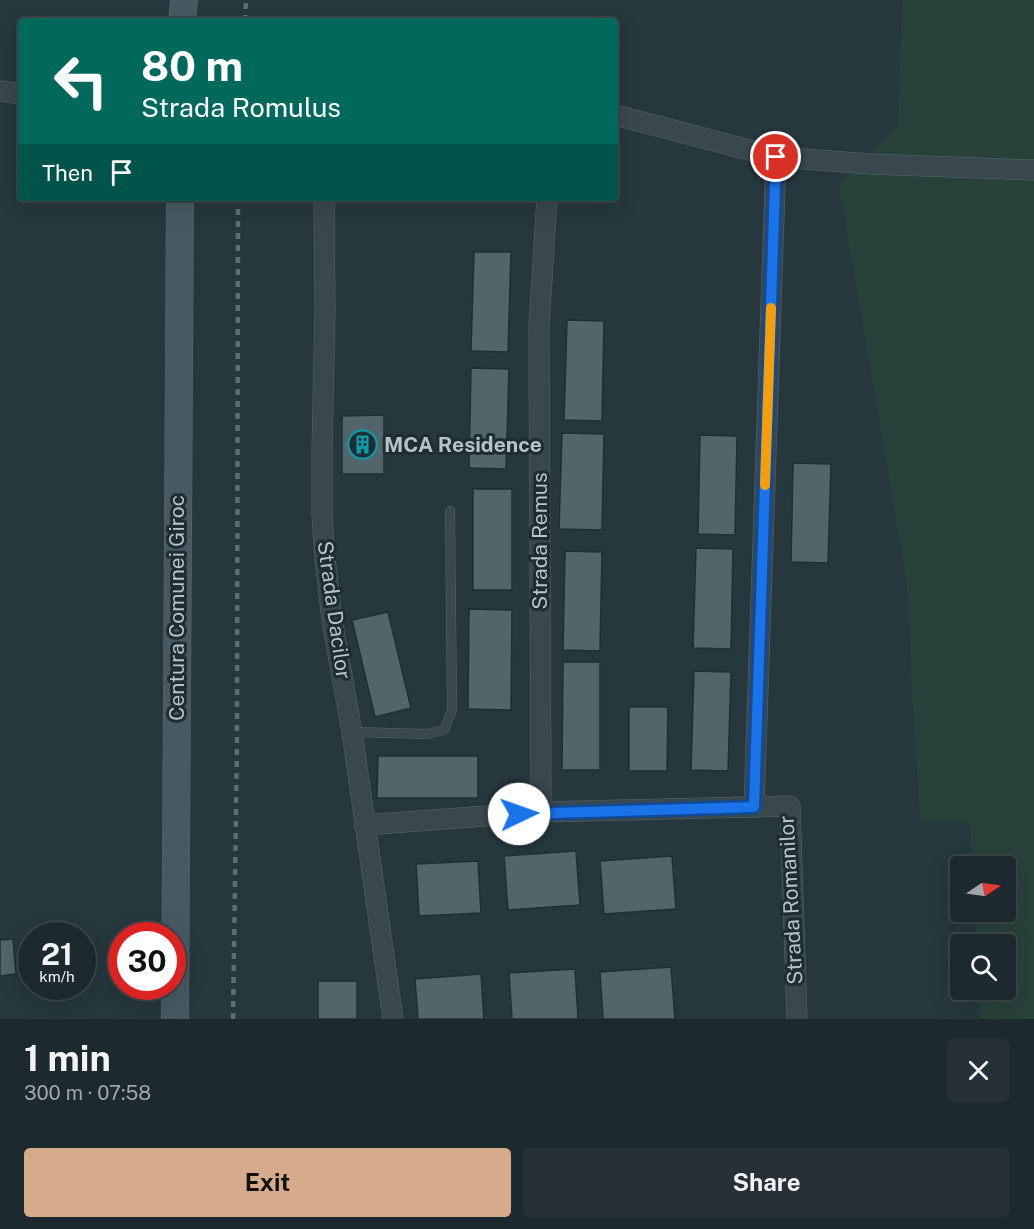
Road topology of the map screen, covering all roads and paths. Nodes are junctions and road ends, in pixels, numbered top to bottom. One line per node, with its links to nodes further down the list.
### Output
1 (184, 0): 2 (main road)
2 (182, 18)
3 (0, 91): 4 (street)
4 (18, 94)
5 (618, 116): 6 (street)
6 (776, 157): 7 (street); 13 (street)
7 (1034, 170)
8 (180, 201): 16 (main road, Centura Comunei Giroc)
9 (324, 201): 12 (street, Strada Dacilor)
10 (547, 201): 14 (street, Strada Remus)
11 (450, 511): 12 (lane)
12 (352, 732): 15 (street, Strada Dacilor)
13 (754, 807): 14 (street, Strada Romanilor); 18 (street, Strada Romanilor)
14 (541, 812): 15 (street, Strada Romanilor)
15 (364, 825): 17 (street, Strada Dacilor)
16 (175, 1019)
17 (393, 1019)
18 (797, 1019)

